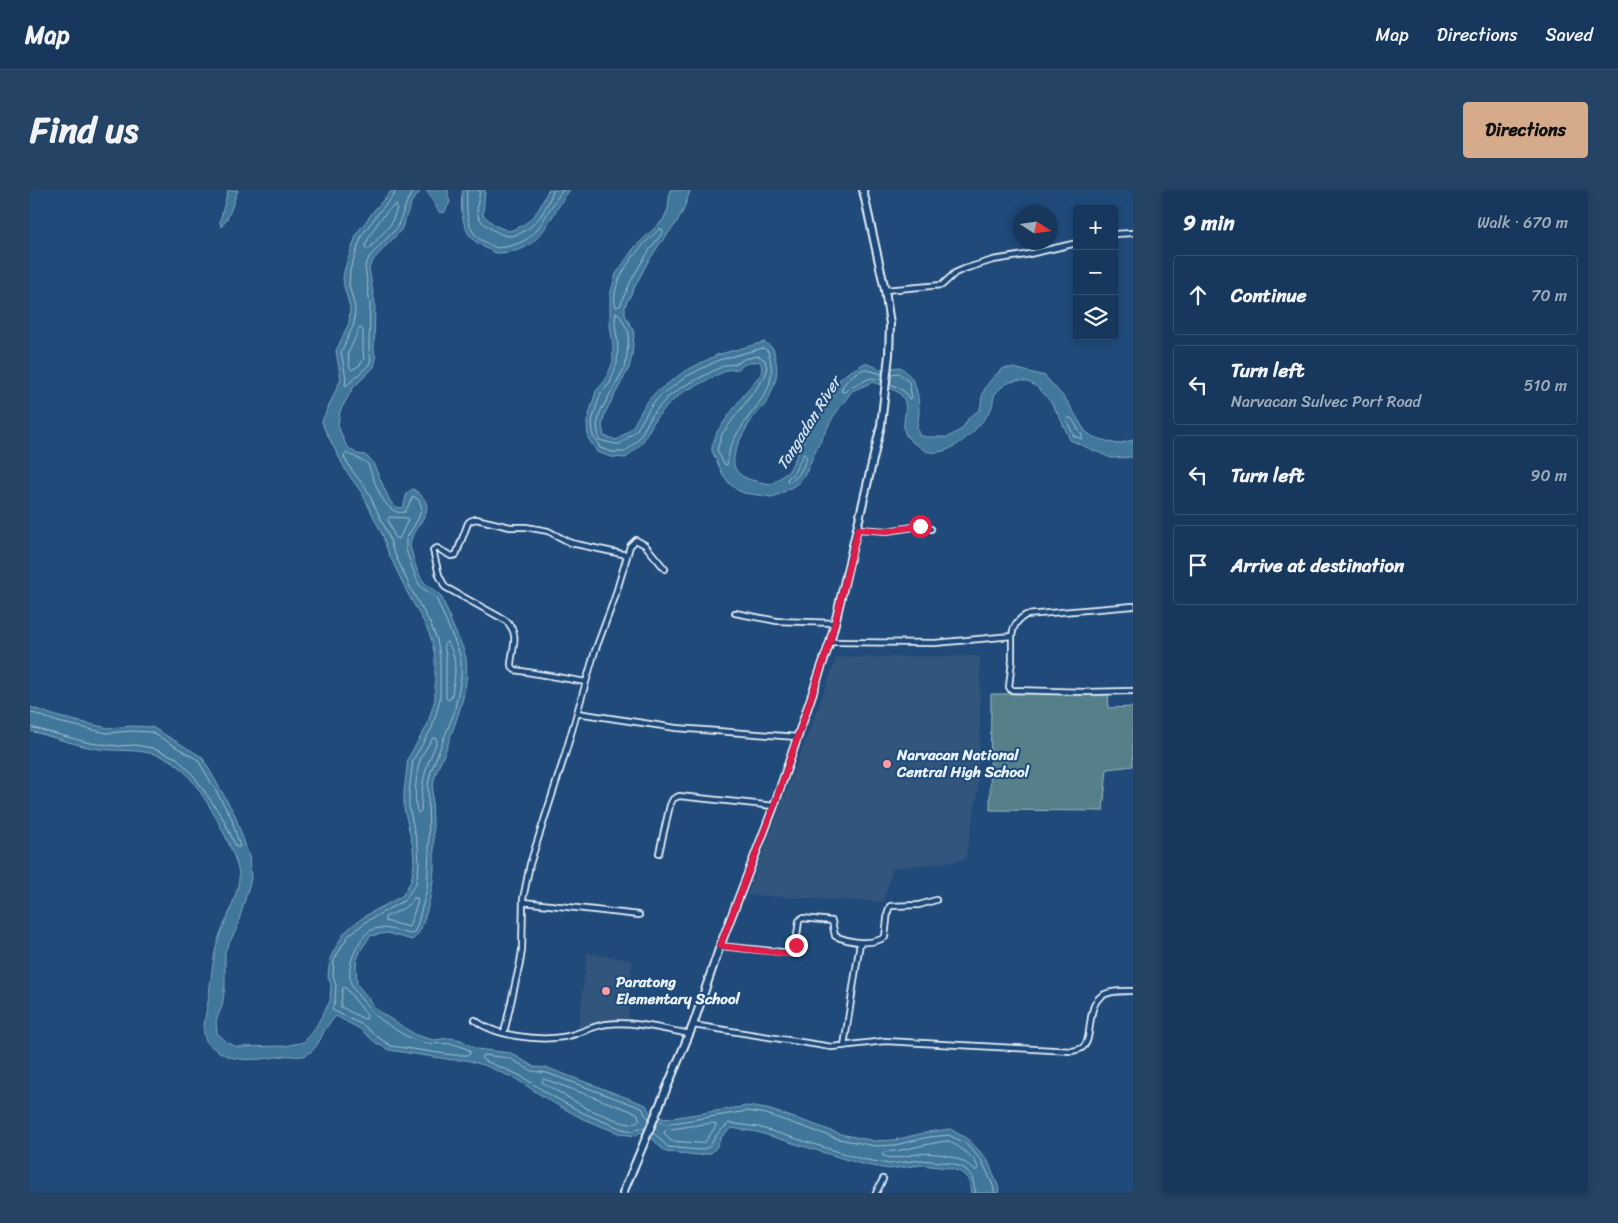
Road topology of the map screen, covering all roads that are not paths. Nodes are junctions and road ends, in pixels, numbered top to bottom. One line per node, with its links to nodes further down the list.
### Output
1 (863, 190): 5 (street)
2 (1133, 233): 3 (street)
3 (1118, 234)
4 (1073, 244): 5 (street)
5 (885, 290): 6 (street)
6 (858, 529): 7 (street); 12 (street)
7 (931, 529)
8 (627, 555): 9 (street); 15 (street); 15 (street)
9 (665, 569)
10 (1133, 606): 13 (street)
11 (735, 613): 12 (street)
12 (835, 623): 14 (street)
13 (1012, 636): 14 (street); 16 (street)
14 (830, 642): 18 (street)
15 (586, 682): 17 (street)
16 (1133, 691)
17 (577, 713): 18 (street); 22 (street)
18 (798, 737): 19 (street)
19 (774, 806): 20 (street); 25 (street)
20 (659, 853)
21 (936, 900): 24 (street)
22 (523, 902): 23 (street); 29 (street)
23 (639, 915)
24 (860, 943): 25 (street); 31 (street)
25 (720, 946): 28 (street)
26 (1133, 991): 31 (street)
27 (475, 1020): 29 (street)
28 (693, 1025): 30 (street); 31 (street)
29 (504, 1033): 30 (street)
30 (690, 1034): 33 (street)
31 (844, 1046)
32 (883, 1179): 34 (street)
33 (623, 1193)
34 (876, 1193)

